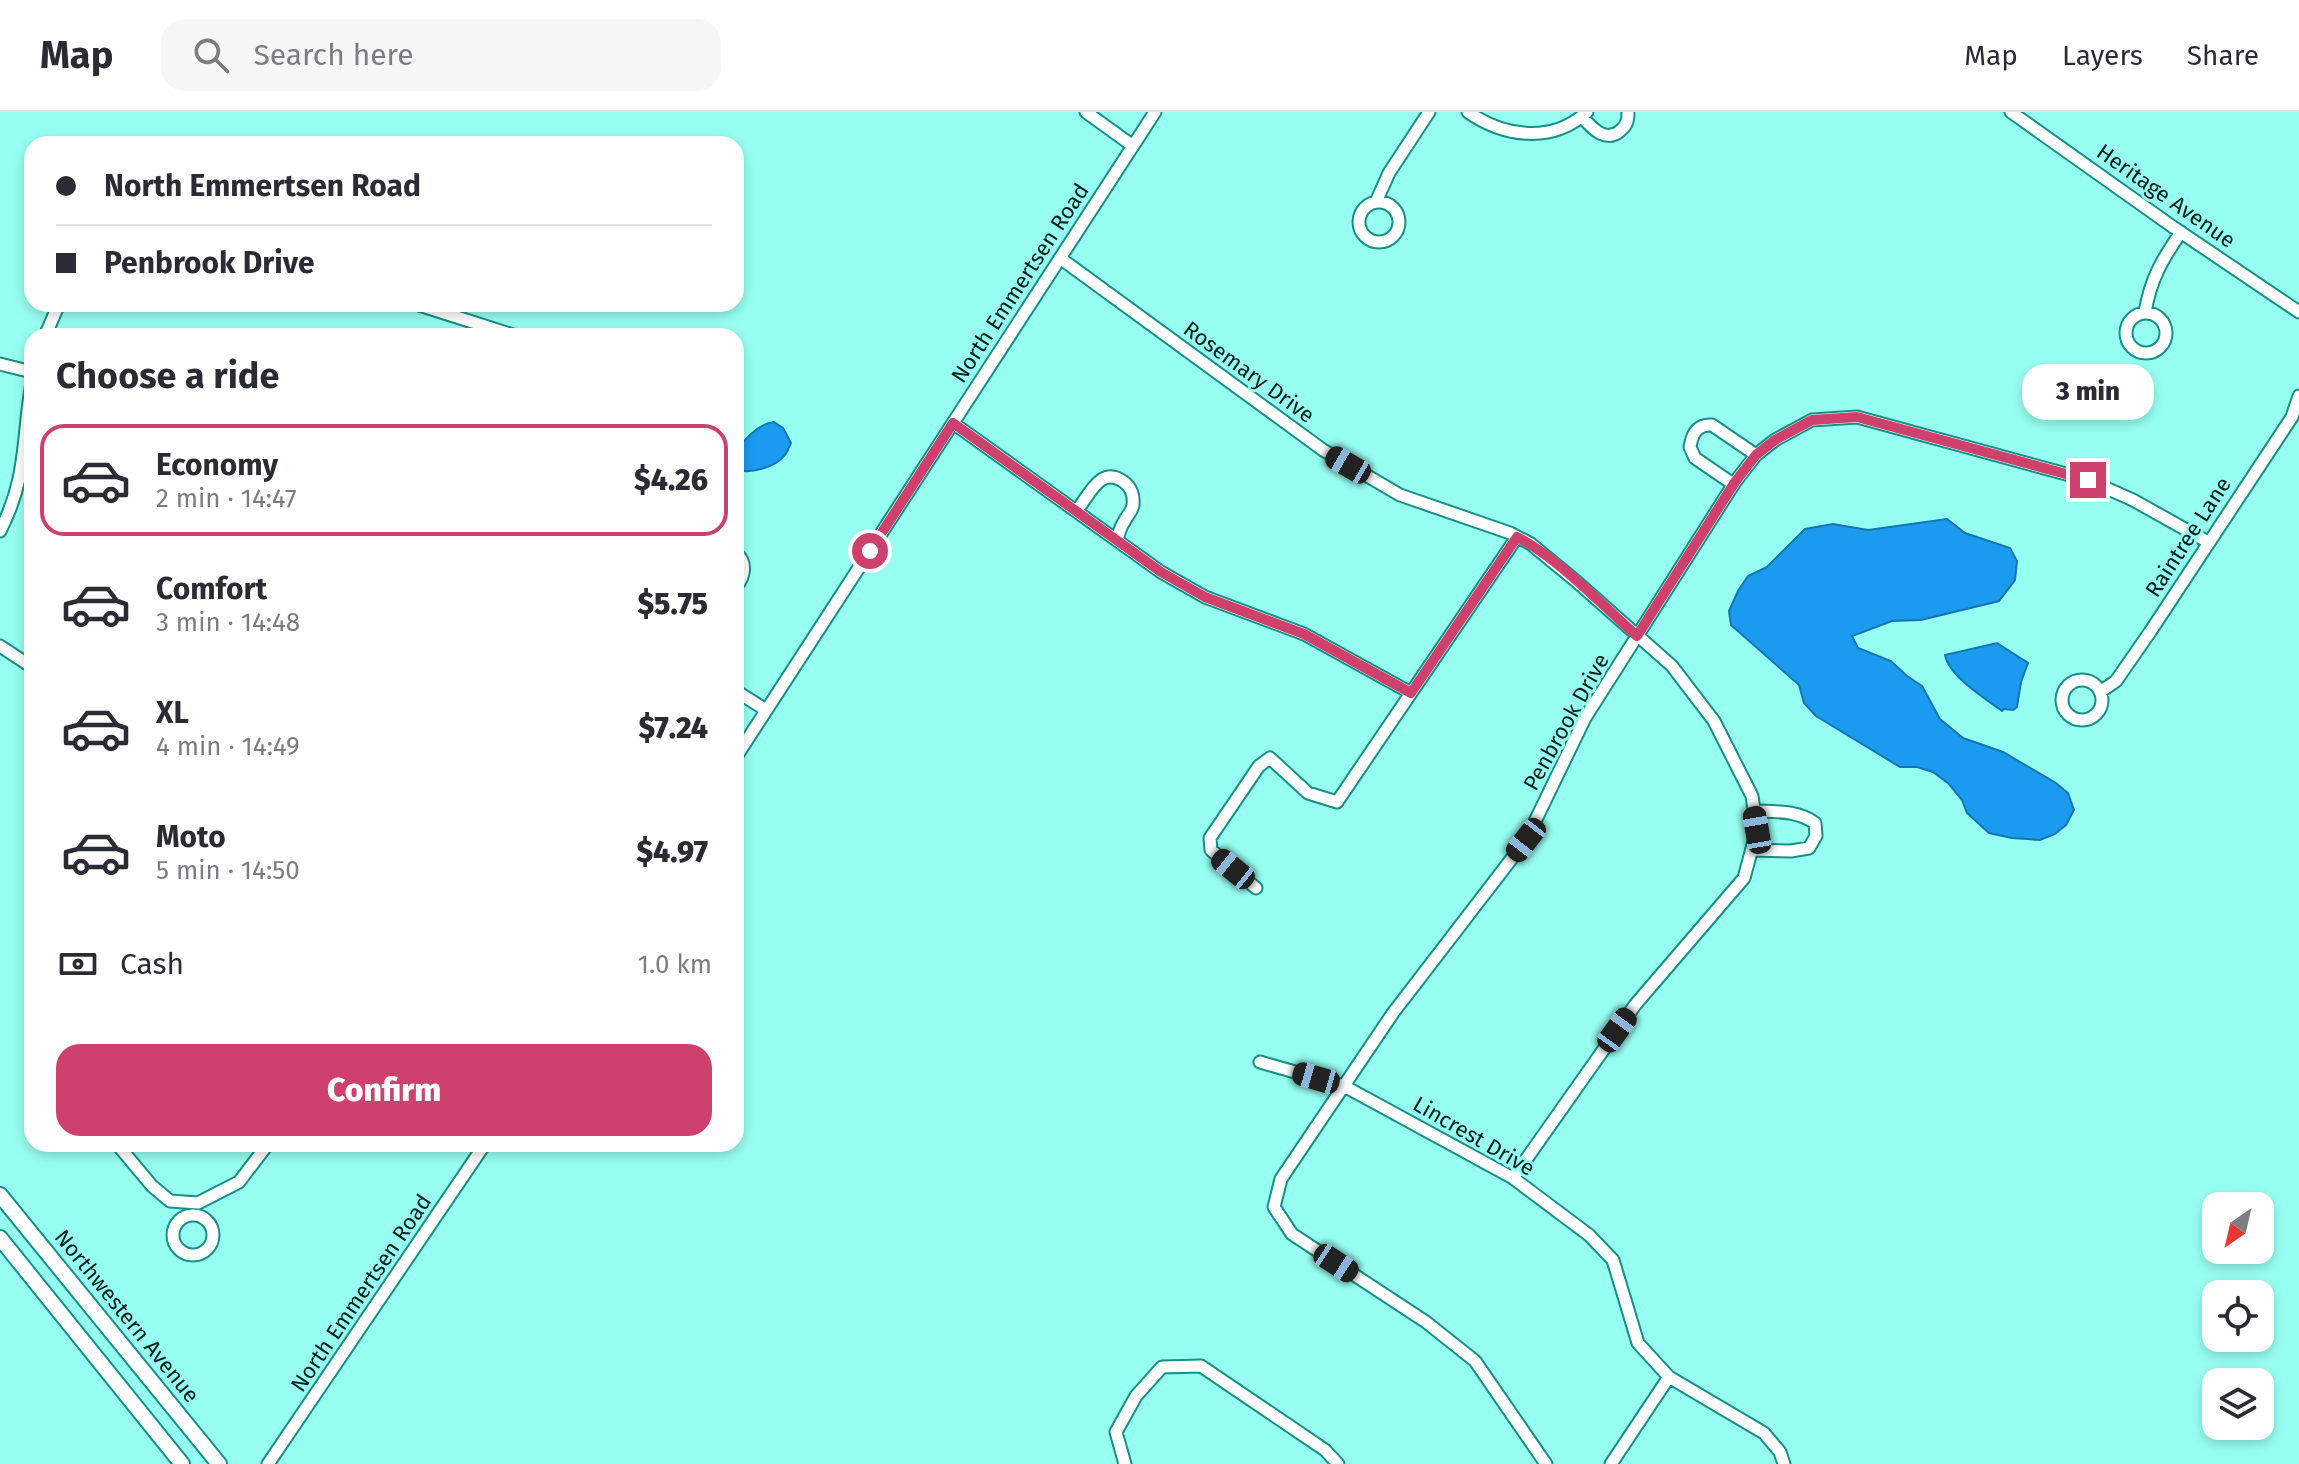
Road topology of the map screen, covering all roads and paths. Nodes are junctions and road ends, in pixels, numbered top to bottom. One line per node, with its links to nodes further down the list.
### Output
1 (1086, 112): 8 (street)
2 (1155, 112): 8 (street, North Emmertsen Road)
3 (1429, 112): 9 (street)
4 (1468, 112): 7 (street)
5 (1628, 112): 7 (street)
6 (2011, 112): 10 (street, Heritage Avenue)
7 (1584, 114)
8 (1133, 146): 11 (street, North Emmertsen Road)
9 (1376, 202)
10 (2181, 232): 13 (street); 14 (street, Heritage Avenue)
11 (1060, 258): 19 (street, North Emmertsen Road); 25 (street, Rosemary Drive)
12 (450, 312): 15 (street)
13 (2145, 312)
14 (2299, 312)
15 (494, 328)
16 (0, 364): 17 (street)
17 (24, 370)
18 (2299, 396): 27 (street, Raintree Lane)
19 (953, 423): 23 (street); 34 (street, North Emmertsen Road)
20 (24, 452): 24 (street)
21 (1756, 455): 22 (street, Penbrook Drive); 22 (street); 27 (street, Penbrook Drive)
22 (1733, 484): 28 (street, Penbrook Drive)
23 (1076, 511): 26 (street); 26 (street)
24 (0, 531)
25 (1517, 537): 28 (street, Rosemary Drive); 32 (street)
26 (1117, 540): 32 (street)
27 (2208, 542): 31 (street, Raintree Lane)
28 (1637, 636): 36 (street, Rosemary Drive); 40 (street, Penbrook Drive)
29 (0, 646): 30 (street)
30 (24, 662)
31 (2100, 692)
32 (1411, 693): 38 (street)
33 (744, 696): 34 (street)
34 (766, 710): 35 (street, North Emmertsen Road)
35 (744, 744)
36 (1754, 811): 37 (street, Rosemary Drive); 37 (street)
37 (1752, 850): 44 (street, Rosemary Drive)
38 (1256, 888)
39 (1260, 1062): 40 (street, Lincrest Drive)
40 (1344, 1086): 44 (street, Lincrest Drive); 53 (street, Penbrook Drive)
41 (124, 1152): 42 (street)
42 (262, 1152)
43 (480, 1152): 50 (street, North Emmertsen Road)
44 (1513, 1178): 47 (street, Lincrest Drive)
45 (0, 1195): 49 (main road, Northwestern Avenue)
46 (0, 1238): 48 (main road)
47 (1669, 1377): 54 (street); 55 (street, Lincrest Drive)
48 (182, 1464)
49 (219, 1464)
50 (268, 1464)
51 (1125, 1464): 52 (street)
52 (1338, 1464)
53 (1546, 1464)
54 (1611, 1464)
55 (1784, 1464)

